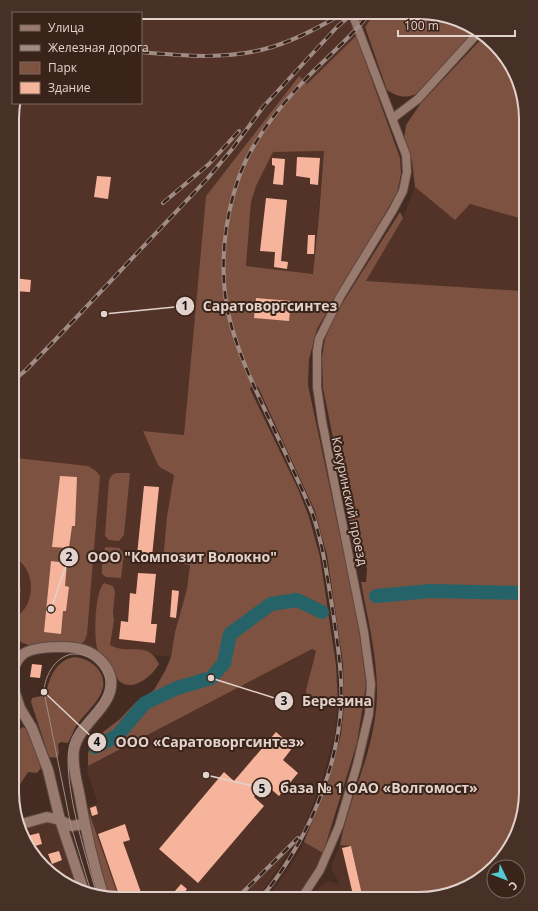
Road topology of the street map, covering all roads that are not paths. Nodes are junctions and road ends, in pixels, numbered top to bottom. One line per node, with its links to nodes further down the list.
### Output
1 (354, 19): 3 (street, Кокуринский проезд)
2 (475, 36): 3 (street)
3 (393, 118): 11 (street, Кокуринский проезд)
4 (19, 660): 8 (street)
5 (19, 705): 6 (street)
6 (60, 820): 7 (street); 8 (street); 9 (street)
7 (24, 823)
8 (84, 824): 10 (street)
9 (81, 884)
10 (102, 890)
11 (306, 892)

